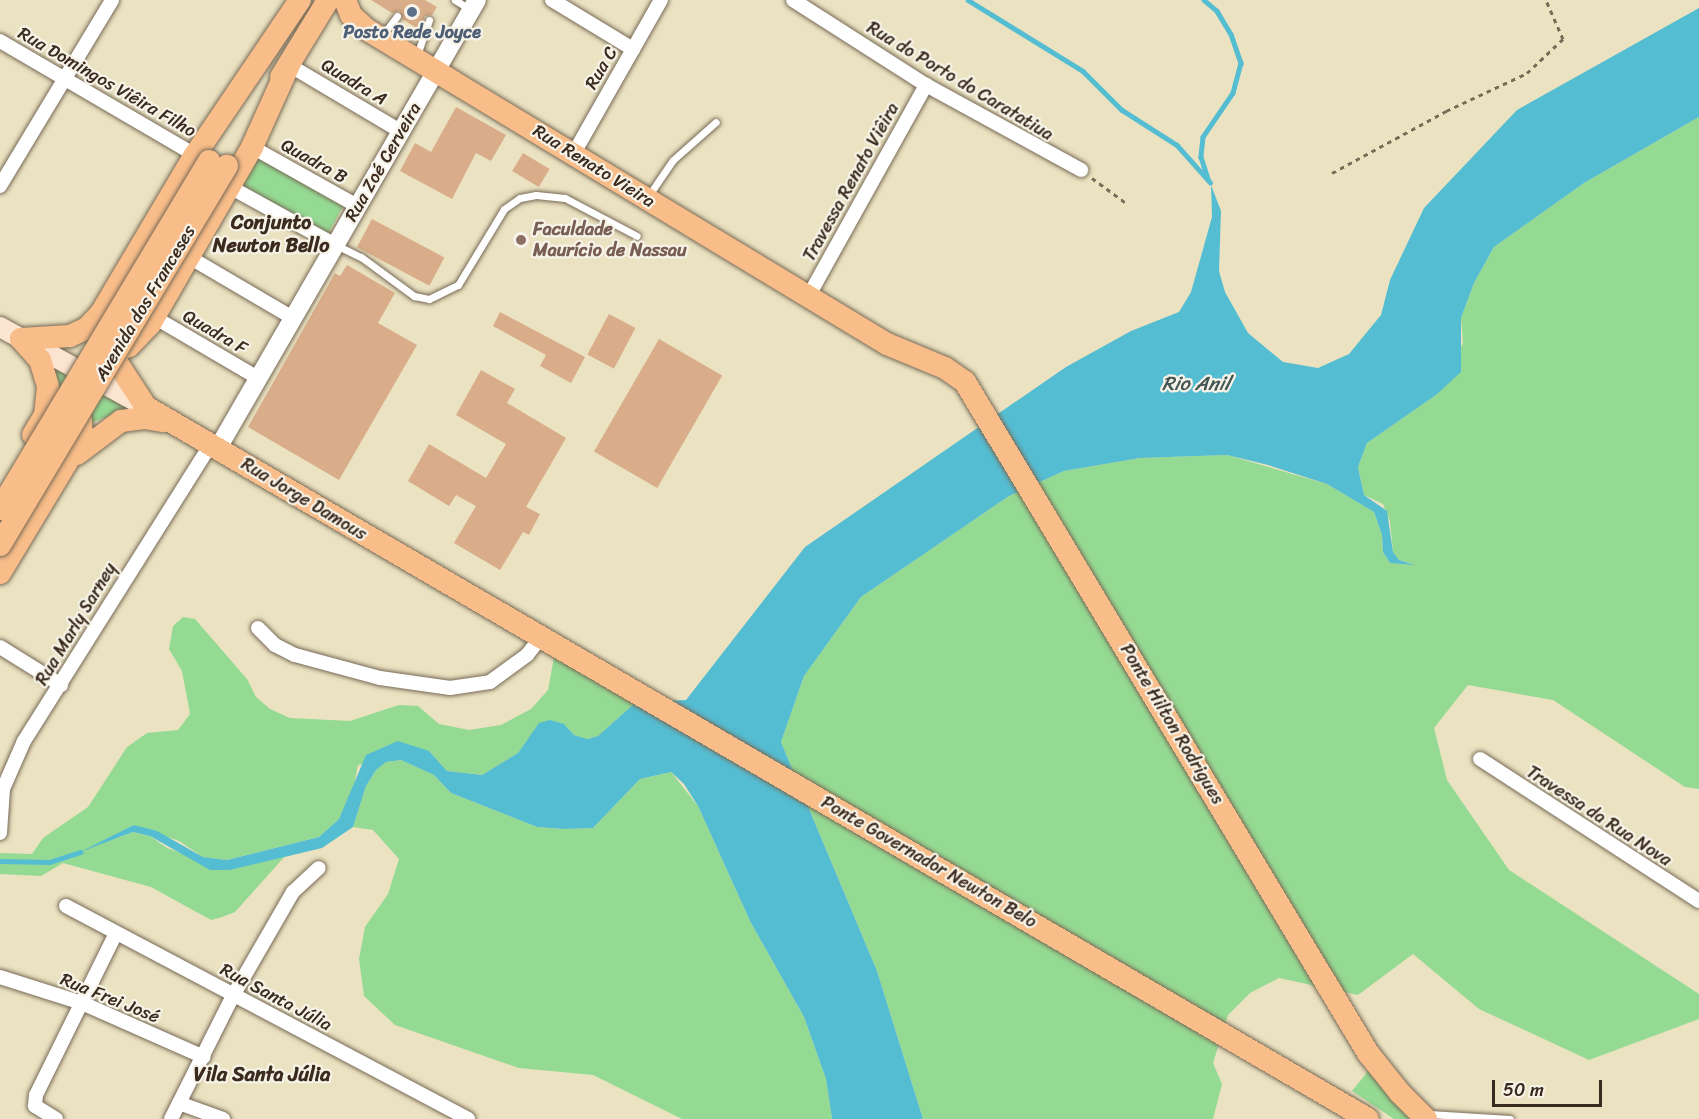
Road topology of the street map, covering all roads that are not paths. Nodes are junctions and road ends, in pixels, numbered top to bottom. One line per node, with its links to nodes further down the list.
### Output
1 (112, 0): 18 (street)
2 (300, 0): 24 (main road, Avenida dos Franceses)
3 (328, 0): 16 (main road, Avenida dos Franceses)
4 (345, 0): 12 (main road, Rua Renato Vieira)
5 (455, 0): 9 (lane)
6 (552, 0): 14 (street)
7 (661, 0): 14 (street, Rua C)
8 (793, 0): 19 (street, Rua do Porto do Caratatiua)
9 (474, 5): 17 (street, Rua Zoé Cerveira)
10 (397, 16): 12 (lane)
11 (429, 20): 15 (lane)
12 (381, 38): 15 (main road, Rua Renato Vieira)
13 (0, 41): 18 (street, Rua Domingos Viêira Filho)
14 (633, 49): 23 (street, Rua C)
15 (416, 57): 17 (main road, Rua Renato Vieira)
16 (289, 65): 21 (street, Quadra A); 22 (main road); 24 (main road, Avenida dos Franceses)
17 (436, 69): 21 (street, Rua Zoé Cerveira); 23 (main road, Rua Renato Vieira)
18 (64, 78): 24 (street, Rua Domingos Viêira Filho); 26 (street)
19 (926, 85): 25 (street, Rua do Porto do Caratatiua); 32 (street, Travessa Renato Viêira)
20 (716, 122): 27 (lane)
21 (400, 131): 28 (street, Rua Zoé Cerveira)
22 (252, 147): 24 (main road); 28 (street, Quadra B)
23 (574, 153): 27 (main road, Rua Renato Vieira)
24 (215, 167): 30 (street, Rua Domingos Viêira Filho); 31 (main road); 33 (main road); 47 (main road, Avenida dos Franceses, bridge); 48 (main road, Avenida dos Franceses, bridge)
25 (1081, 170)
26 (0, 186)
27 (647, 198): 32 (main road, Rua Renato Vieira)
28 (357, 206): 30 (street, Rua Zoé Cerveira)
29 (637, 236): 30 (lane)
30 (335, 245): 35 (street, Rua Zoé Cerveira)
31 (189, 257): 34 (main road); 35 (street)
32 (808, 297): 40 (main road, Rua Renato Vieira)
33 (106, 305): 37 (main road); 38 (main road)
34 (154, 317): 38 (main road); 39 (street, Quadra F)
35 (293, 318): 39 (street, Rua Zoé Cerveira)
36 (0, 327): 37 (main road, Rua Jorge Damous)
37 (21, 339): 41 (main road, Rua Jorge Damous); 42 (main road)
38 (103, 341): 41 (main road)
39 (258, 378): 44 (street, Rua Zoé Cerveira)
40 (975, 395): 67 (main road, Ponte Hilton Rodrigues)
41 (146, 407): 43 (main road, Rua Jorge Damous)
42 (43, 419): 45 (main road); 46 (main road)
43 (174, 423): 44 (main road, Rua Jorge Damous); 45 (main road)
44 (215, 446): 51 (main road, Rua Jorge Damous); 54 (street, Rua Marly Sarney)
45 (69, 461): 49 (main road)
46 (0, 487)
47 (0, 509)
48 (0, 545)
49 (0, 573)
50 (258, 628): 51 (street)
51 (540, 637): 53 (main road, Rua Jorge Damous)
52 (0, 647): 54 (street)
53 (585, 663): 66 (main road, Ponte Governador Newton Belo)
54 (61, 685): 56 (street, Rua Marly Sarney)
55 (1480, 759): 58 (street, Travessa da Rua Nova)
56 (0, 833)
57 (319, 868): 62 (street)
58 (1699, 901)
59 (66, 906): 60 (street, Rua Santa Júlia)
60 (116, 935): 62 (street, Rua Santa Júlia); 63 (street)
61 (0, 977): 63 (street, Rua Frei José)
62 (234, 994): 64 (street); 71 (street, Rua Santa Júlia)
63 (82, 1003): 64 (street, Rua Frei José); 68 (street)
64 (204, 1057): 65 (street)
65 (179, 1103): 69 (street); 70 (street)
66 (1355, 1115)
67 (1423, 1116): 72 (lane)
68 (56, 1119)
69 (171, 1119)
70 (223, 1119)
71 (468, 1119)
72 (1509, 1119)

